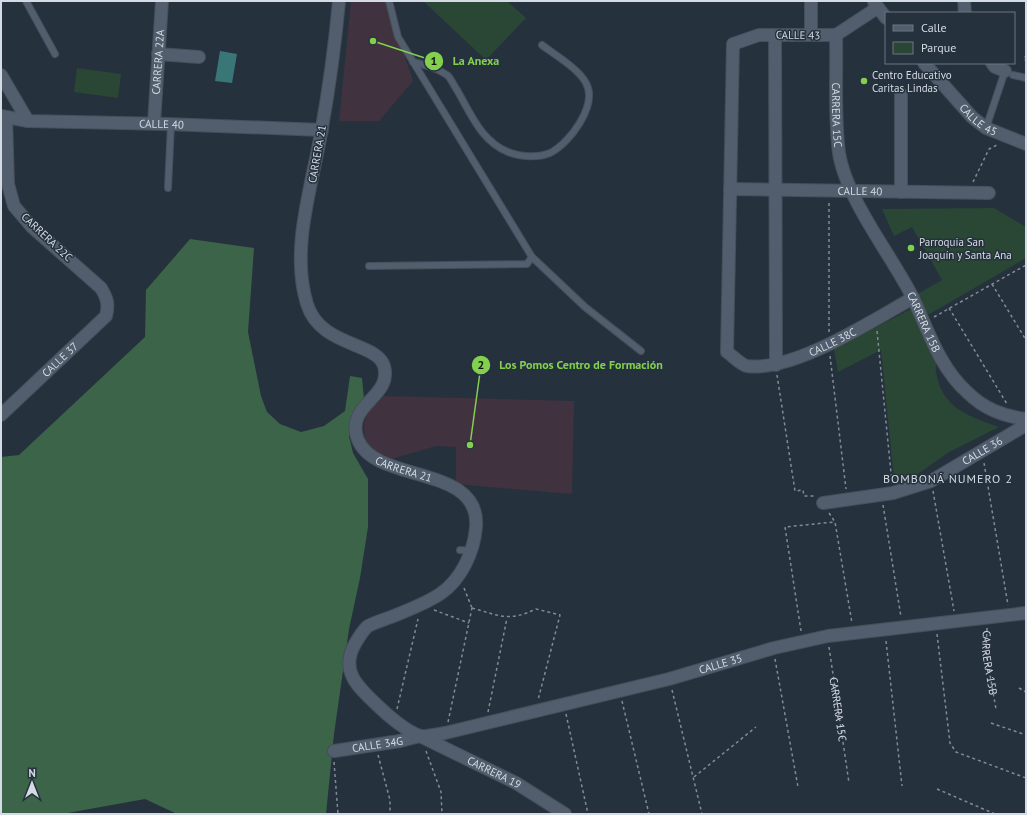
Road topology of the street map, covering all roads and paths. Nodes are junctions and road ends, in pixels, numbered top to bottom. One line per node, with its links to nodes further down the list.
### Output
1 (26, 1): 14 (lane)
2 (162, 1): 15 (street, CARRERA 22A)
3 (339, 1): 31 (street, CARRERA 21)
4 (389, 1): 19 (lane)
5 (810, 1): 11 (street)
6 (964, 1): 8 (street)
7 (875, 4): 9 (street); 12 (street)
8 (965, 12)
9 (885, 17)
10 (775, 35): 11 (street, CALLE 43); 35 (street, CALLE 43); 36 (street)
11 (810, 35): 12 (street, CALLE 43)
12 (836, 35): 37 (street, CARRERA 15C)
13 (542, 45): 19 (lane)
14 (55, 54)
15 (158, 54): 17 (street); 28 (street, CARRERA 22A)
16 (1026, 55): 18 (path)
17 (199, 57)
18 (1025, 60)
19 (413, 62): 41 (lane)
20 (925, 64): 30 (street, CALLE 45)
21 (993, 64): 22 (street)
22 (1009, 73): 24 (lane); 30 (lane)
23 (1, 75): 27 (street)
24 (1026, 78)
25 (901, 94): 38 (street)
26 (3, 117): 27 (street, CALLE 40); 46 (street, CARRERA 22C)
27 (28, 121): 28 (street, CALLE 40)
28 (154, 124): 29 (street, CALLE 40)
29 (171, 124): 31 (street, CALLE 40); 34 (lane)
30 (986, 128): 32 (street, CALLE 45)
31 (322, 130): 62 (street, CARRERA 21)
32 (1012, 139): 33 (street, CALLE 45); 39 (path)
33 (1026, 144)
34 (168, 188)
35 (730, 189): 36 (street, CALLE 40); 52 (street, CALLE 38C)
36 (775, 190): 37 (street, CALLE 40); 52 (street)
37 (853, 191): 38 (street, CALLE 40); 45 (street, CARRERA 15B)
38 (901, 192): 39 (street, CALLE 40)
39 (968, 193): 40 (street, CALLE 40)
40 (989, 193)
41 (532, 258): 43 (lane); 51 (lane)
42 (1026, 265): 44 (path)
43 (369, 266)
44 (992, 284): 47 (path); 50 (path)
45 (913, 298): 48 (street, CALLE 38C); 49 (street, CARRERA 15B)
46 (107, 299): 54 (street, CALLE 37)
47 (949, 308): 49 (path); 53 (path)
48 (875, 318): 52 (street, CALLE 38C); 59 (path)
49 (923, 323): 55 (street, CARRERA 15B)
50 (1026, 340)
51 (641, 351)
52 (776, 365): 60 (path)
53 (1009, 407)
54 (1, 415)
55 (1026, 419)
56 (1026, 426): 57 (street, CALLE 36)
57 (981, 450): 58 (street, CALLE 36); 66 (path)
58 (931, 481): 59 (street, CALLE 36); 69 (path)
59 (887, 494): 60 (street, CALLE 36); 72 (path)
60 (823, 504): 61 (path)
61 (835, 522): 74 (path); 76 (path)
62 (459, 577): 63 (street, CARRERA 21); 64 (path)
63 (421, 605): 70 (path); 85 (path); 85 (street, CARRERA 21)
64 (472, 608): 68 (path); 70 (path)
65 (1026, 613): 66 (street, CALLE 35)
66 (1010, 615): 67 (street, CALLE 35)
67 (987, 617): 69 (street, CALLE 35); 83 (path, CARRERA 15B)
68 (507, 618): 84 (path); 87 (path)
69 (956, 621): 71 (street, CALLE 35)
70 (469, 623): 89 (path)
71 (936, 623): 72 (street, CALLE 35); 95 (path)
72 (903, 627): 73 (street, CALLE 35)
73 (885, 629): 74 (street, CALLE 35); 97 (path)
74 (853, 633): 75 (street, CALLE 35)
75 (828, 636): 76 (street, CALLE 35); 96 (path, CARRERA 15C)
76 (802, 640): 77 (street, CALLE 35)
77 (774, 648): 78 (street, CALLE 35); 98 (path)
78 (669, 679): 80 (street, CALLE 35); 94 (path)
79 (1019, 688): 81 (path)
80 (620, 691): 82 (street, CALLE 35); 105 (path)
81 (1026, 692)
82 (564, 705): 84 (street, CALLE 35); 104 (path)
83 (996, 709)
84 (535, 712): 87 (street, CALLE 35)
85 (395, 720): 90 (street, CARRERA 21)
86 (991, 723): 91 (path)
87 (486, 724): 89 (street, CALLE 35)
88 (756, 727): 94 (path)
89 (445, 733): 90 (street, CALLE 35)
90 (420, 736): 92 (street, CALLE 34G); 102 (path); 103 (street, CARRERA 19)
91 (1026, 736)
92 (375, 744): 93 (street, CALLE 34G); 101 (path)
93 (334, 751): 100 (path)
94 (694, 777): 106 (path)
95 (1026, 778)
96 (849, 783)
97 (902, 786)
98 (798, 787)
99 (937, 789): 107 (path)
100 (338, 814)
101 (390, 814)
102 (442, 814)
103 (565, 814)
104 (588, 814)
105 (649, 814)
106 (702, 814)
107 (995, 814)

